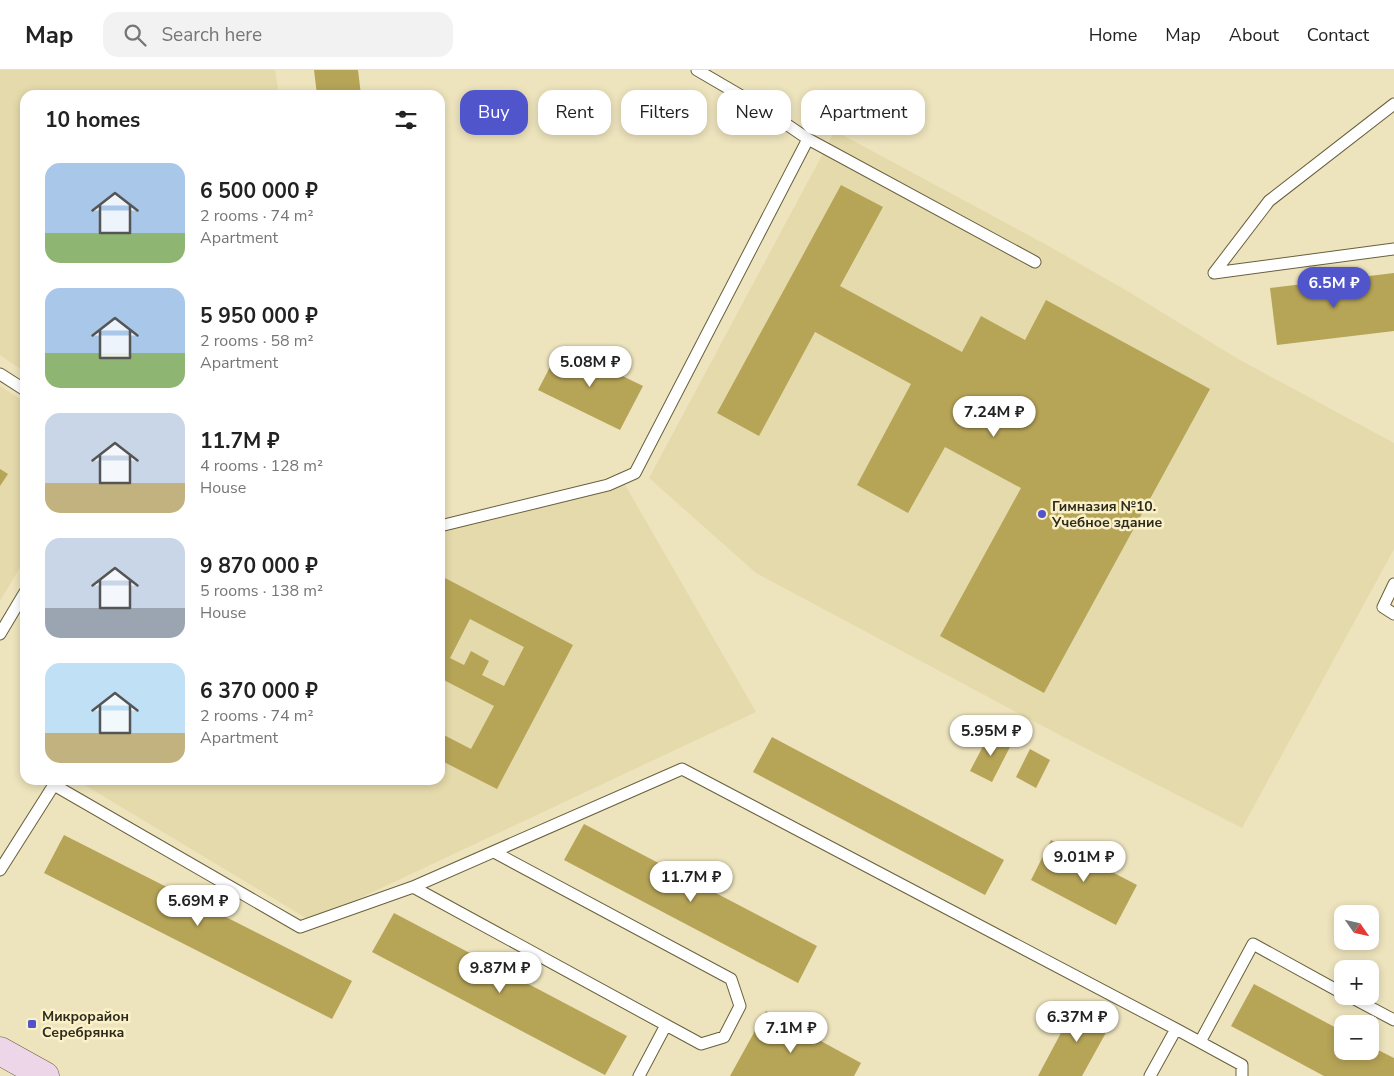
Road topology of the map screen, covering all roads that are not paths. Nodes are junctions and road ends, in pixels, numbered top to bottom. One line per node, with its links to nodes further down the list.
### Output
1 (697, 70): 3 (lane)
2 (1394, 104): 4 (lane)
3 (808, 140): 5 (lane); 8 (lane)
4 (1394, 249)
5 (1035, 262)
6 (0, 374): 7 (lane)
7 (20, 387)
8 (445, 525)
9 (1394, 584): 11 (lane)
10 (20, 600): 12 (lane)
11 (1394, 614)
12 (0, 634)
13 (55, 785): 16 (lane)
14 (59, 785): 17 (lane)
15 (494, 852): 17 (lane); 21 (lane); 22 (lane)
16 (0, 870)
17 (413, 887): 21 (lane)
18 (1334, 989): 23 (lane)
19 (1366, 1005): 20 (lane)
20 (1394, 1020)
21 (666, 1025): 26 (lane)
22 (1176, 1029): 23 (lane); 27 (lane)
23 (1200, 1042): 28 (lane)
24 (0, 1051): 25 (main road)
25 (46, 1076)
26 (639, 1076)
27 (1150, 1076)
28 (1242, 1076)

